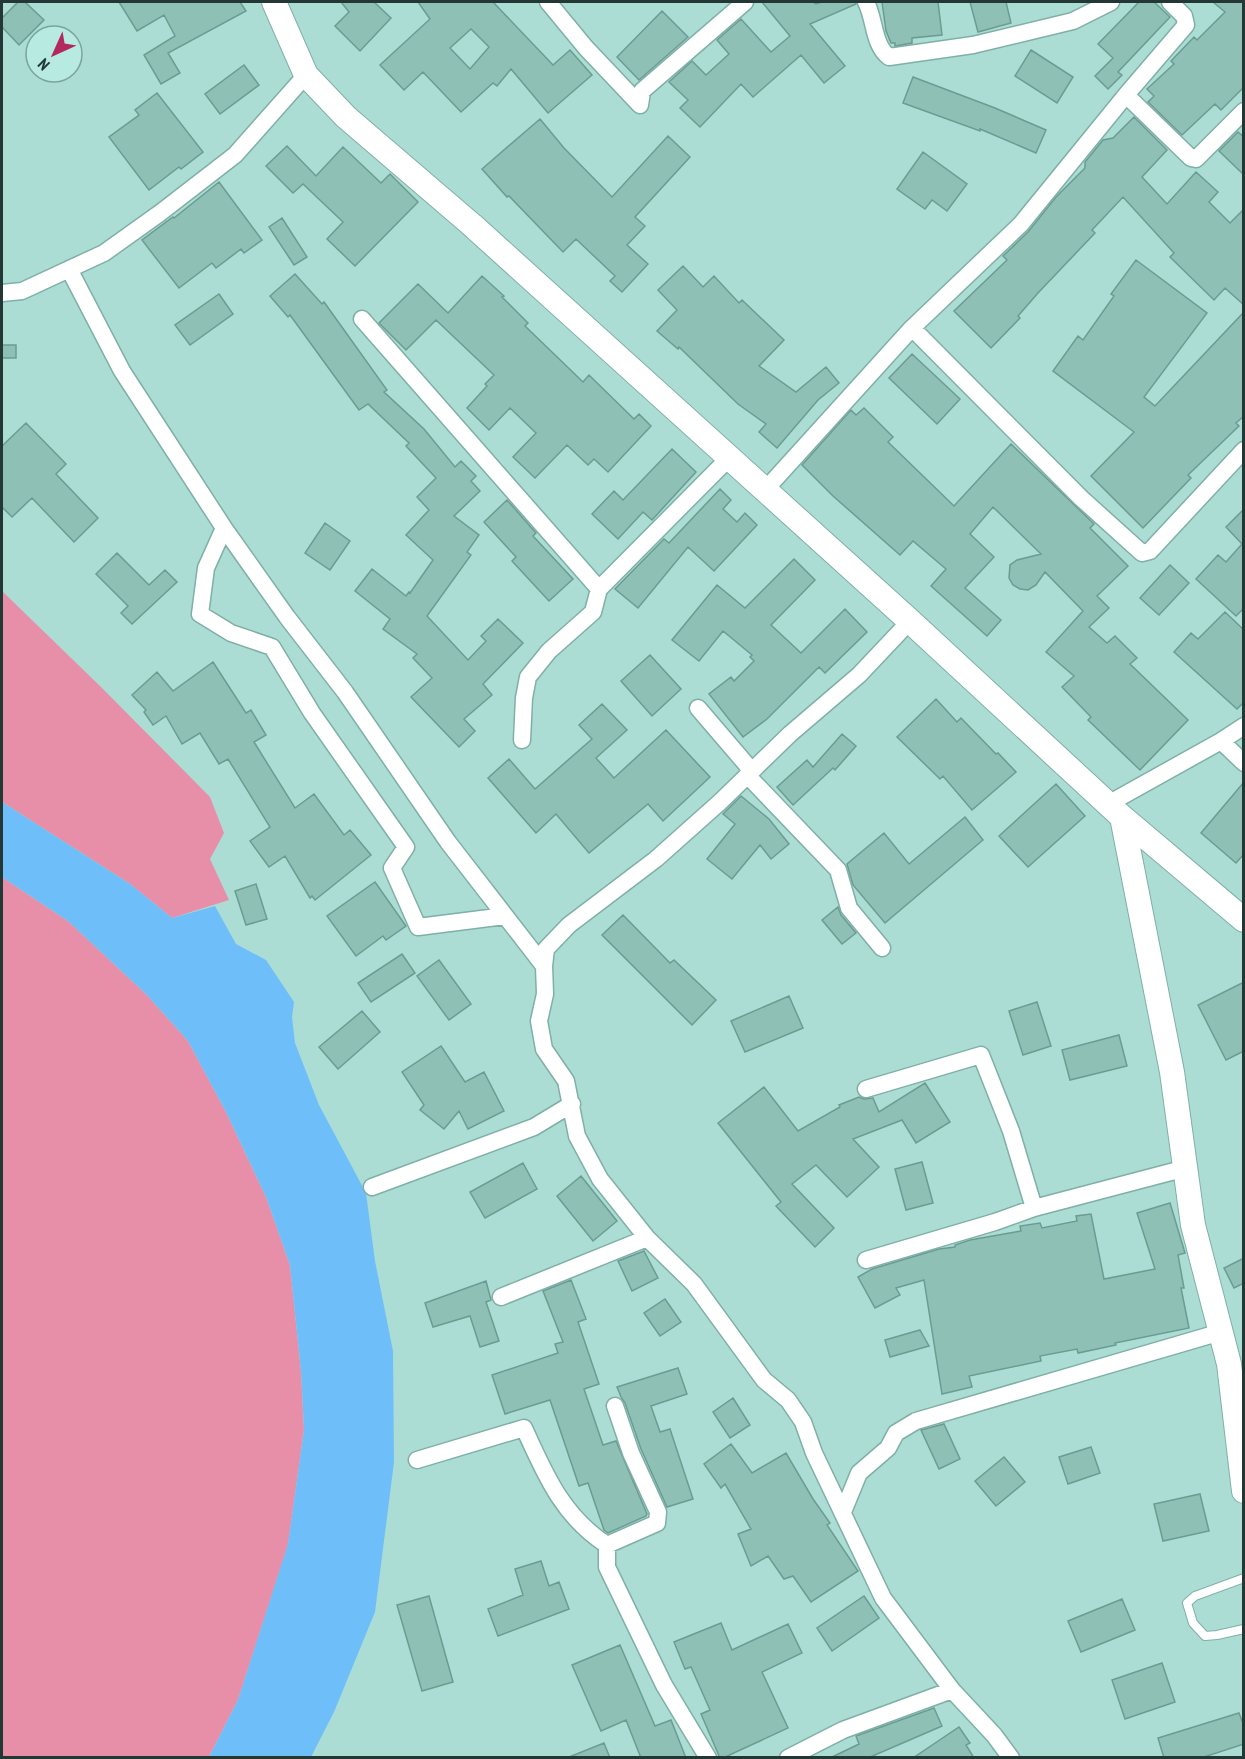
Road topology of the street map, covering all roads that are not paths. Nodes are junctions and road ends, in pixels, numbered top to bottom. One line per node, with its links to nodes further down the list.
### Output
1 (274, 2): 7 (street)
2 (548, 2): 3 (street)
3 (745, 2)
4 (866, 2): 5 (street)
5 (1111, 2)
6 (1170, 2): 8 (street)
7 (306, 75): 10 (street); 15 (street)
8 (1126, 95): 9 (street); 13 (street)
9 (1242, 117)
10 (69, 269): 11 (street); 17 (street)
11 (2, 292)
12 (362, 319): 18 (street)
13 (912, 328): 14 (street); 16 (street)
14 (1244, 450)
15 (730, 458): 16 (street); 18 (street)
16 (765, 489): 19 (street)
17 (224, 528): 27 (street); 27 (street)
18 (599, 589): 22 (street)
19 (910, 621): 25 (street); 26 (street)
20 (698, 708): 25 (street)
21 (1244, 726): 23 (street)
22 (522, 740)
23 (1221, 741): 24 (street); 26 (street)
24 (1244, 763)
25 (750, 773): 29 (street); 30 (street)
26 (1115, 810): 28 (street); 33 (street)
27 (505, 916): 30 (street)
28 (1244, 920)
29 (882, 948)
30 (544, 966): 32 (street)
31 (866, 1089): 35 (street)
32 (572, 1104): 34 (street); 36 (street)
33 (1186, 1168): 35 (street); 39 (street)
34 (372, 1188)
35 (1034, 1208): 37 (street)
36 (647, 1238): 38 (street); 44 (street)
37 (866, 1260)
38 (501, 1298)
39 (1221, 1332): 40 (street); 44 (street)
40 (1236, 1369): 43 (street)
41 (615, 1406): 45 (street)
42 (417, 1460): 45 (street)
43 (1244, 1491)
44 (843, 1512): 48 (street)
45 (607, 1545): 49 (street)
46 (1244, 1578): 47 (lane)
47 (1244, 1629)
48 (952, 1690): 50 (street); 51 (street)
49 (708, 1758)
50 (788, 1758)
51 (1011, 1758)

